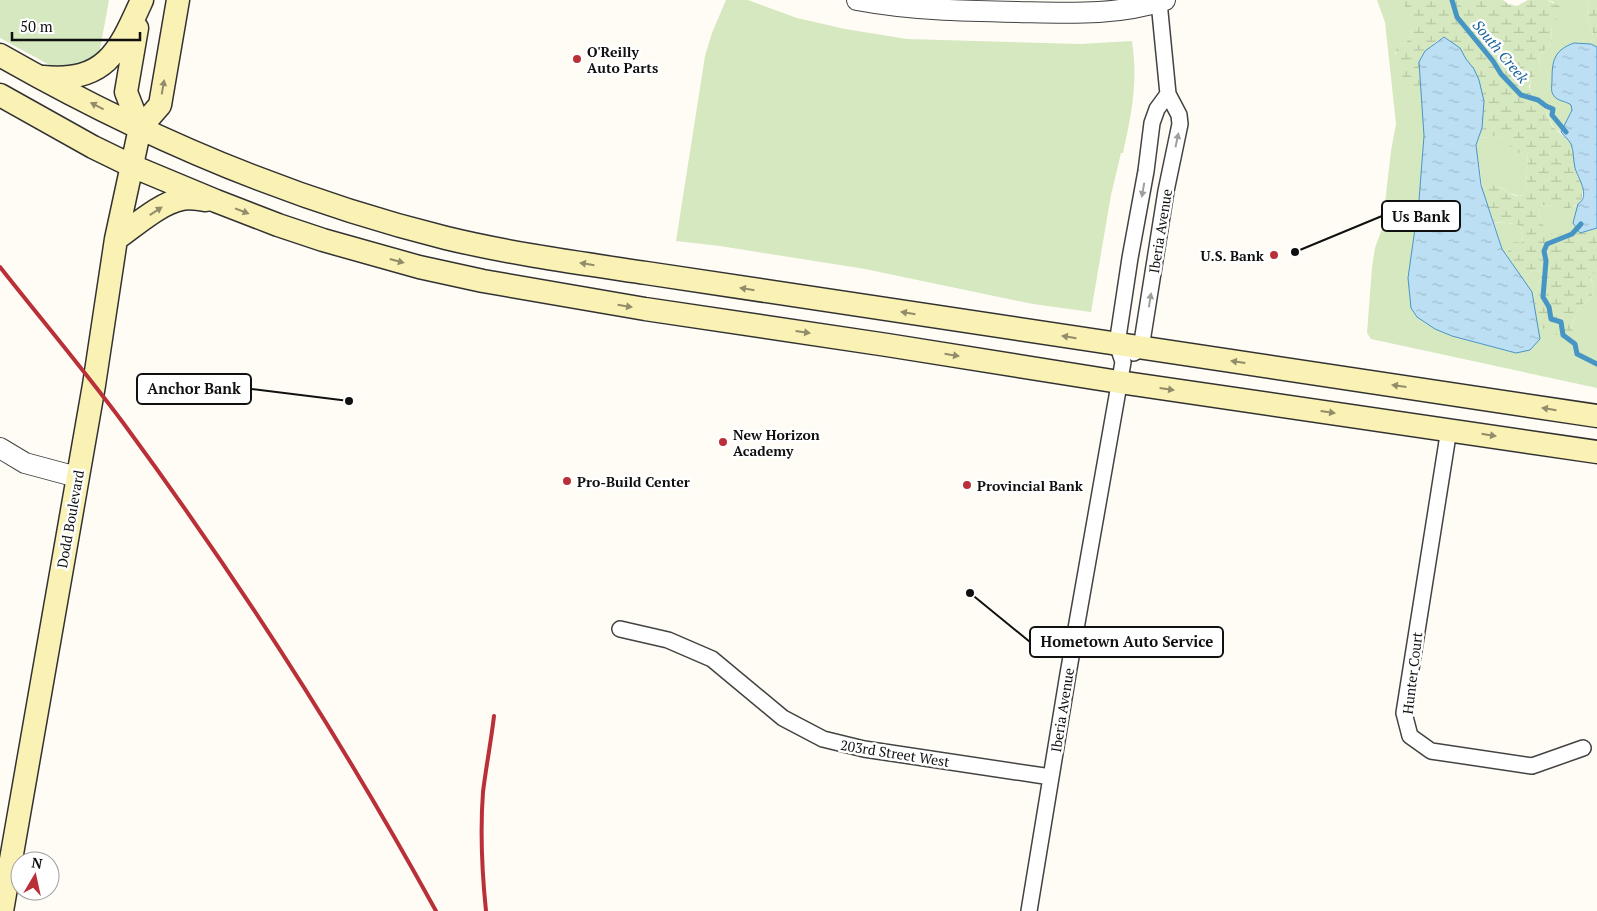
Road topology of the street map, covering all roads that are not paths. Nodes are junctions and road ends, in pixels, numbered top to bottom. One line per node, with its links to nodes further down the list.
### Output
1 (142, 0): 6 (main road); 9 (main road)
2 (178, 0): 9 (main road, Dodd Boulevard, one-way to 2)
3 (857, 0): 4 (street)
4 (1162, 1): 7 (street, Iberia Avenue)
5 (0, 55): 6 (main road)
6 (37, 76): 9 (main road, one-way to 6)
7 (1168, 94): 13 (street, Iberia Avenue, one-way to 7); 14 (street, Iberia Avenue, one-way to 14)
8 (0, 95): 10 (main road)
9 (140, 128): 10 (main road, Dodd Boulevard); 14 (main road, one-way to 9)
10 (132, 166): 11 (main road); 12 (main road, Dodd Boulevard)
11 (216, 202): 12 (main road, one-way to 11); 14 (main road, one-way to 14)
12 (116, 239): 19 (main road, Dodd Boulevard)
13 (1141, 348): 14 (main road); 15 (main road, one-way to 13)
14 (1120, 363): 16 (main road, one-way to 16); 22 (street, Iberia Avenue)
15 (1597, 416)
16 (1449, 429): 18 (main road, one-way to 18); 21 (street, Hunter Court)
17 (0, 448): 19 (street)
18 (1597, 452)
19 (77, 477): 23 (main road, Dodd Boulevard)
20 (620, 628): 22 (street, 203rd Street West)
21 (1583, 748)
22 (1052, 777): 24 (street, Iberia Avenue)
23 (2, 911)
24 (1029, 911)

